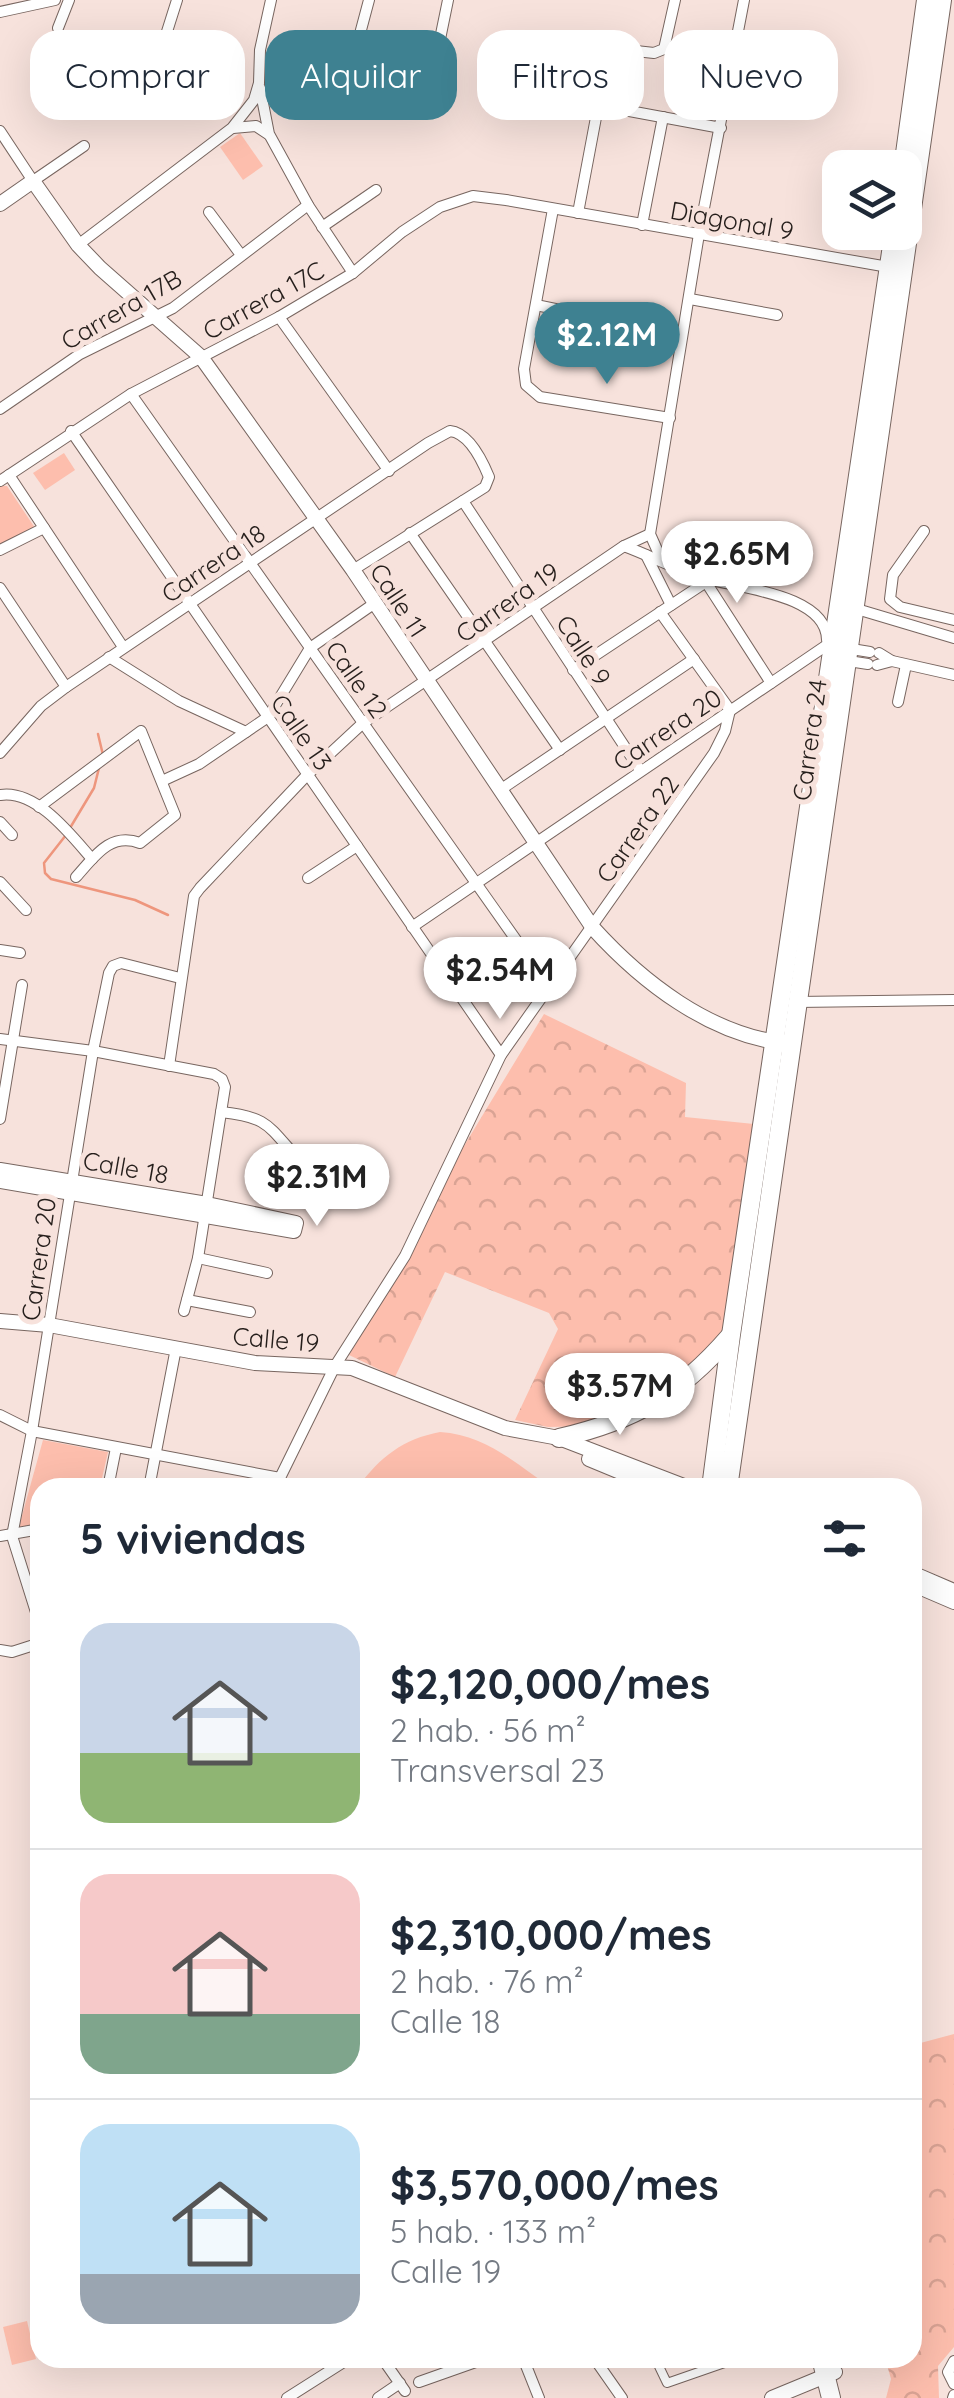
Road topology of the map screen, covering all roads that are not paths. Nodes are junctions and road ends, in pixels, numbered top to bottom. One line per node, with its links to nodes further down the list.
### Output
1 (56, 0): 11 (street)
2 (69, 0): 12 (street)
3 (178, 0): 13 (street)
4 (271, 0): 17 (street)
5 (369, 0): 14 (street)
6 (448, 0): 15 (street)
7 (675, 0): 16 (street)
8 (744, 0): 22 (street)
9 (926, 0): 26 (main road)
10 (942, 0): 40 (main road, Carrera 24)
11 (0, 12)
12 (58, 28)
13 (168, 30)
14 (361, 30)
15 (442, 30)
16 (644, 51)
17 (258, 83): 21 (street); 24 (street)
18 (644, 114): 19 (street)
19 (663, 117): 22 (street); 34 (street)
20 (594, 120): 33 (street)
21 (232, 128): 24 (street); 37 (street)
22 (721, 128): 36 (street)
23 (0, 132): 27 (street, Calle 11)
24 (269, 134): 30 (street)
25 (84, 146): 27 (street)
26 (905, 150)
27 (33, 181): 29 (street); 37 (street, Calle 11)
28 (376, 190): 35 (street)
29 (0, 204)
30 (308, 205): 35 (street); 39 (street, Carrera 17B)
31 (553, 209): 33 (street, Diagonal 9); 41 (street, Carrera 17C); 43 (street)
32 (209, 212): 39 (street)
33 (578, 213): 34 (street, Diagonal 9)
34 (642, 224): 36 (street, Diagonal 9)
35 (322, 227): 41 (street)
36 (699, 234): 40 (street, Diagonal 9); 42 (street)
37 (78, 245): 45 (street, Calle 11)
38 (895, 250): 40 (main road, Carrera 24)
39 (240, 255): 45 (street, Carrera 17B)
40 (897, 269): 72 (main road, Carrera 24)
41 (352, 273): 46 (street, Carrera 17C)
42 (690, 299): 44 (street); 51 (street)
43 (536, 305): 47 (street); 51 (street)
44 (778, 316)
45 (154, 317): 48 (street, Calle 11); 50 (street, Carrera 17B)
46 (278, 317): 48 (street, Carrera 17C); 53 (street)
47 (618, 322)
48 (201, 357): 49 (street, Carrera 17C); 56 (street, Calle 11)
49 (130, 394): 52 (street, Carrera 17C); 64 (street, Calle 12)
50 (0, 409)
51 (670, 418): 60 (street)
52 (71, 431): 54 (street, Carrera 17C); 69 (street, Calle 13)
53 (389, 471): 55 (street, Carrera 18); 56 (street, Carrera 18)
54 (4, 478): 57 (street)
55 (463, 501): 59 (street); 73 (street, Calle 9)
56 (316, 517): 64 (street, Carrera 18); 66 (street, Calle 11)
57 (44, 528): 62 (street); 78 (street)
58 (924, 531): 75 (street)
59 (410, 533): 66 (street); 77 (street)
60 (650, 534): 61 (street, Carrera 19); 65 (street)
61 (624, 546): 63 (street); 73 (street, Carrera 19)
62 (0, 550)
63 (645, 554): 65 (street); 71 (street)
64 (249, 562): 69 (street, Carrera 18); 79 (street, Calle 12)
65 (662, 562): 67 (street)
66 (353, 570): 70 (street, Calle 11)
67 (705, 580): 71 (street); 80 (street); 87 (street)
68 (0, 588): 88 (street)
69 (190, 602): 78 (street, Carrera 18); 91 (street, Calle 13)
70 (375, 603): 79 (street); 86 (street, Calle 11)
71 (670, 605): 74 (street)
72 (847, 606): 76 (street); 80 (main road, Carrera 24)
73 (532, 608): 77 (street, Carrera 19); 84 (street, Calle 9)
74 (660, 612): 82 (street); 84 (street)
75 (954, 620)
76 (954, 638)
77 (484, 642): 86 (street, Carrera 19); 95 (street)
78 (123, 648): 81 (street, Carrera 18)
79 (310, 648): 91 (street); 93 (street, Calle 12)
80 (837, 651): 83 (street); 87 (street, Carrera 20); 120 (main road, Carrera 24); 122 (main road, Carrera 24)
81 (109, 657): 88 (street, Carrera 18); 94 (street)
82 (694, 659): 90 (street); 92 (street)
83 (906, 665): 85 (street); 89 (street)
84 (573, 670): 92 (street, Calle 9)
85 (954, 675)
86 (426, 681): 93 (street, Carrera 19); 100 (street, Calle 11)
87 (771, 683): 90 (street, Carrera 20)
88 (66, 686): 96 (street, Carrera 18)
89 (898, 702)
90 (730, 710): 97 (street, Carrera 20); 114 (street, Carrera 22)
91 (268, 717): 94 (street); 98 (street, Calle 13)
92 (606, 719): 95 (street); 97 (street, Calle 9)
93 (363, 723): 98 (street, Carrera 19); 111 (street, Calle 12)
94 (246, 732): 99 (street)
95 (560, 750): 100 (street)
96 (0, 753)
97 (640, 770): 105 (street, Carrera 20)
98 (308, 774): 106 (street, Calle 13); 117 (street, Carrera 19)
99 (162, 781): 102 (street); 107 (street)
100 (500, 790): 105 (street, Calle 11)
101 (0, 795): 102 (street)
102 (39, 807): 107 (street)
103 (0, 822): 104 (street)
104 (12, 835)
105 (534, 843): 111 (street, Carrera 20); 114 (street, Calle 11)
106 (356, 846): 109 (street); 113 (street, Calle 13)
107 (92, 859): 108 (street)
108 (76, 877)
109 (308, 878)
110 (0, 882): 112 (street)
111 (475, 882): 113 (street, Carrera 20); 119 (street, Calle 12)
112 (26, 910)
113 (412, 927): 127 (street, Calle 13)
114 (593, 928): 119 (street, Carrera 22); 125 (street, Calle 11)
115 (0, 950): 116 (street)
116 (20, 953)
117 (180, 978): 126 (street, Carrera 20); 128 (street)
118 (22, 985): 124 (street)
119 (550, 988): 127 (street, Carrera 22)
120 (798, 1000): 121 (street); 122 (street); 125 (main road, Carrera 24)
121 (954, 1000)
122 (779, 1014): 125 (main road, Carrera 24)
123 (0, 1039): 124 (street)
124 (13, 1041): 126 (street); 130 (street)
125 (783, 1043): 141 (main road, Carrera 24); 158 (main road, Carrera 24)
126 (92, 1051): 128 (street); 134 (street, Carrera 20)
127 (501, 1055): 143 (street, Carrera 22)
128 (169, 1066): 129 (street)
129 (221, 1112): 131 (street); 135 (street)
130 (0, 1119)
131 (299, 1160)
132 (0, 1170): 134 (street, Calle 18)
133 (0, 1181): 134 (street, Calle 18)
134 (69, 1186): 135 (street, Calle 18); 140 (street, Carrera 20)
135 (206, 1210): 135 (street, Calle 18); 136 (street)
136 (198, 1258): 137 (street); 138 (street)
137 (267, 1273)
138 (250, 1312)
139 (0, 1320): 140 (street, Calle 19)
140 (49, 1325): 142 (street, Calle 19); 145 (street, Carrera 20)
141 (730, 1335): 147 (main road); 157 (main road, Carrera 24)
142 (176, 1348): 143 (street, Calle 19); 149 (street)
143 (336, 1366): 146 (street, Calle 19); 154 (street, Carrera 22)
144 (0, 1415): 145 (street)
145 (32, 1431): 148 (street); 159 (street, Carrera 20)
146 (538, 1436): 147 (street, Calle 19); 150 (street, Calle 19)
147 (558, 1438): 150 (street, Calle 19)
148 (116, 1448): 149 (street); 151 (street)
149 (154, 1454): 152 (street); 153 (street)
150 (641, 1475): 155 (street, Calle 19); 156 (street, Calle 19)
151 (110, 1478)
152 (150, 1478)
153 (256, 1478)
154 (280, 1478)
155 (645, 1478)
156 (652, 1478)
157 (712, 1478)
158 (729, 1478)
159 (6, 1536): 163 (street, Carrera 20)
160 (922, 1578): 162 (street)
161 (922, 1588): 164 (street)
162 (954, 1592)
163 (30, 1599)
164 (954, 1602)
165 (30, 1647): 166 (street)
166 (0, 1650)
167 (954, 2361): 179 (street)
168 (331, 2368): 180 (street)
169 (389, 2368): 181 (street)
170 (448, 2368): 178 (street)
171 (527, 2368): 182 (street)
172 (601, 2368): 183 (street)
173 (659, 2368): 174 (street)
174 (708, 2368)
175 (824, 2368): 184 (street)
176 (828, 2368): 185 (main road)
177 (829, 2368): 186 (main road)
178 (419, 2382)
179 (954, 2384)
180 (288, 2398)
181 (378, 2398)
182 (540, 2398)
183 (622, 2398)
184 (772, 2398)
185 (831, 2398)
186 (841, 2398)

